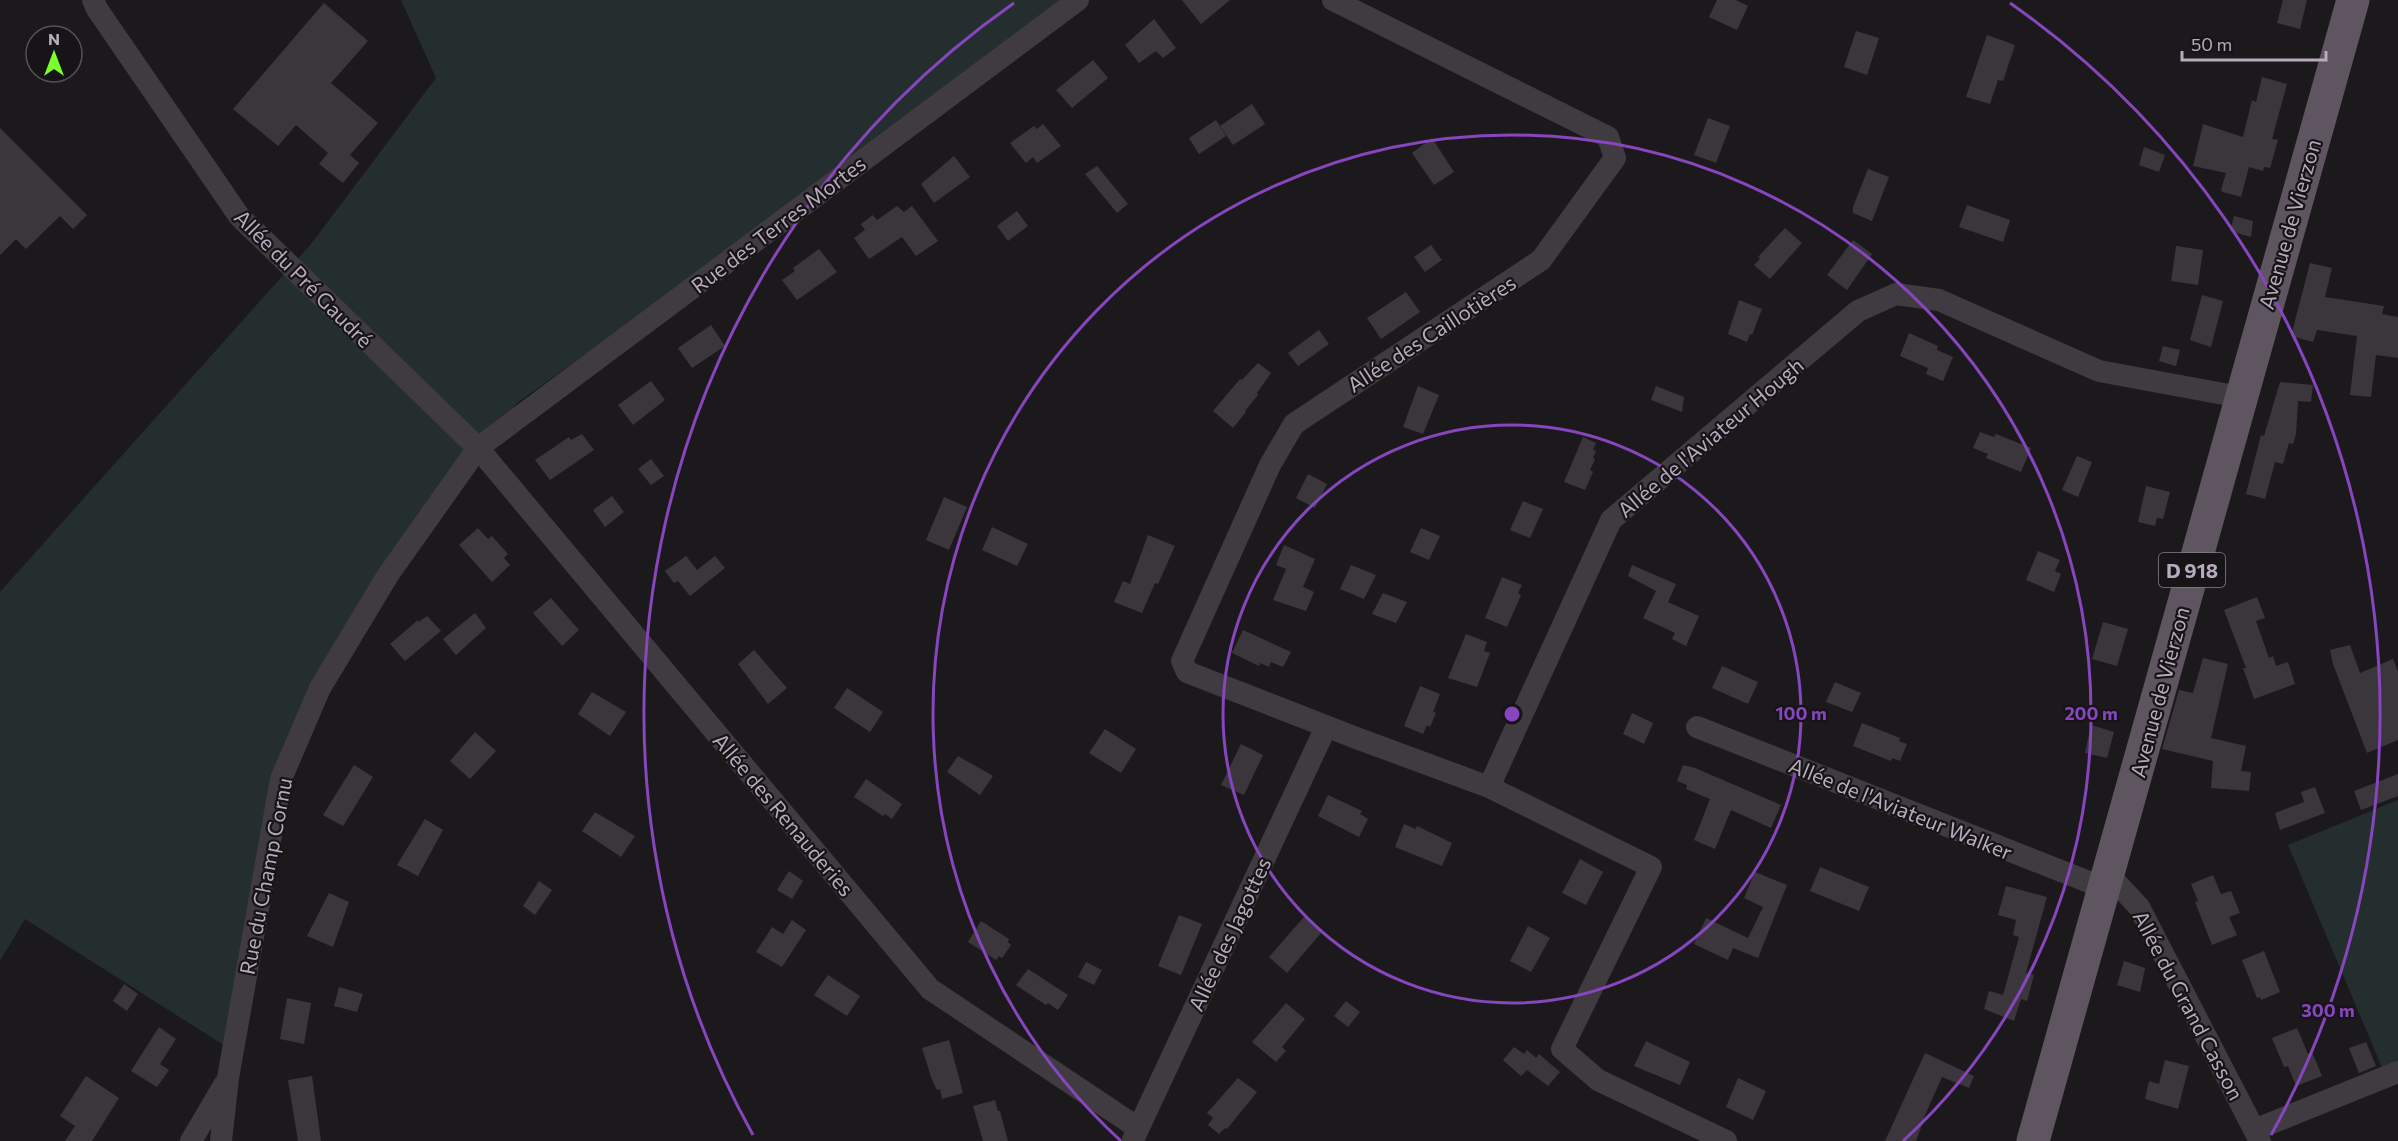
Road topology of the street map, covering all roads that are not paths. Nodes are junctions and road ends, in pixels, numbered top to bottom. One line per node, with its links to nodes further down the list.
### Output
1 (93, 0): 6 (street, Allée du Pré Gaudré)
2 (1078, 0): 6 (street, Rue des Terres Mortes)
3 (1333, 0): 7 (street, Allée des Caillotières)
4 (2353, 0): 5 (main road, Avenue de Vierzon / D 918)
5 (2240, 397): 9 (street, Allée de l'Aviateur Hough); 10 (main road, Avenue de Vierzon / D 918)
6 (478, 448): 12 (street, Rue du Champ Cornu); 13 (street, Allée des Renauderies)
7 (1326, 727): 9 (street); 13 (street, Allée des Jagottes)
8 (1697, 727): 10 (street, Allée de l'Aviateur Walker)
9 (1490, 787): 17 (street)
10 (2107, 882): 14 (street, Allée du Grand Casson); 18 (main road, Avenue de Vierzon / D 918)
11 (2398, 1072): 14 (street)
12 (228, 1078): 15 (street); 16 (street, Rue du Champ Cornu)
13 (1135, 1134)
14 (2257, 1135)
15 (191, 1141)
16 (221, 1141)
17 (1726, 1141)
18 (2033, 1141)

